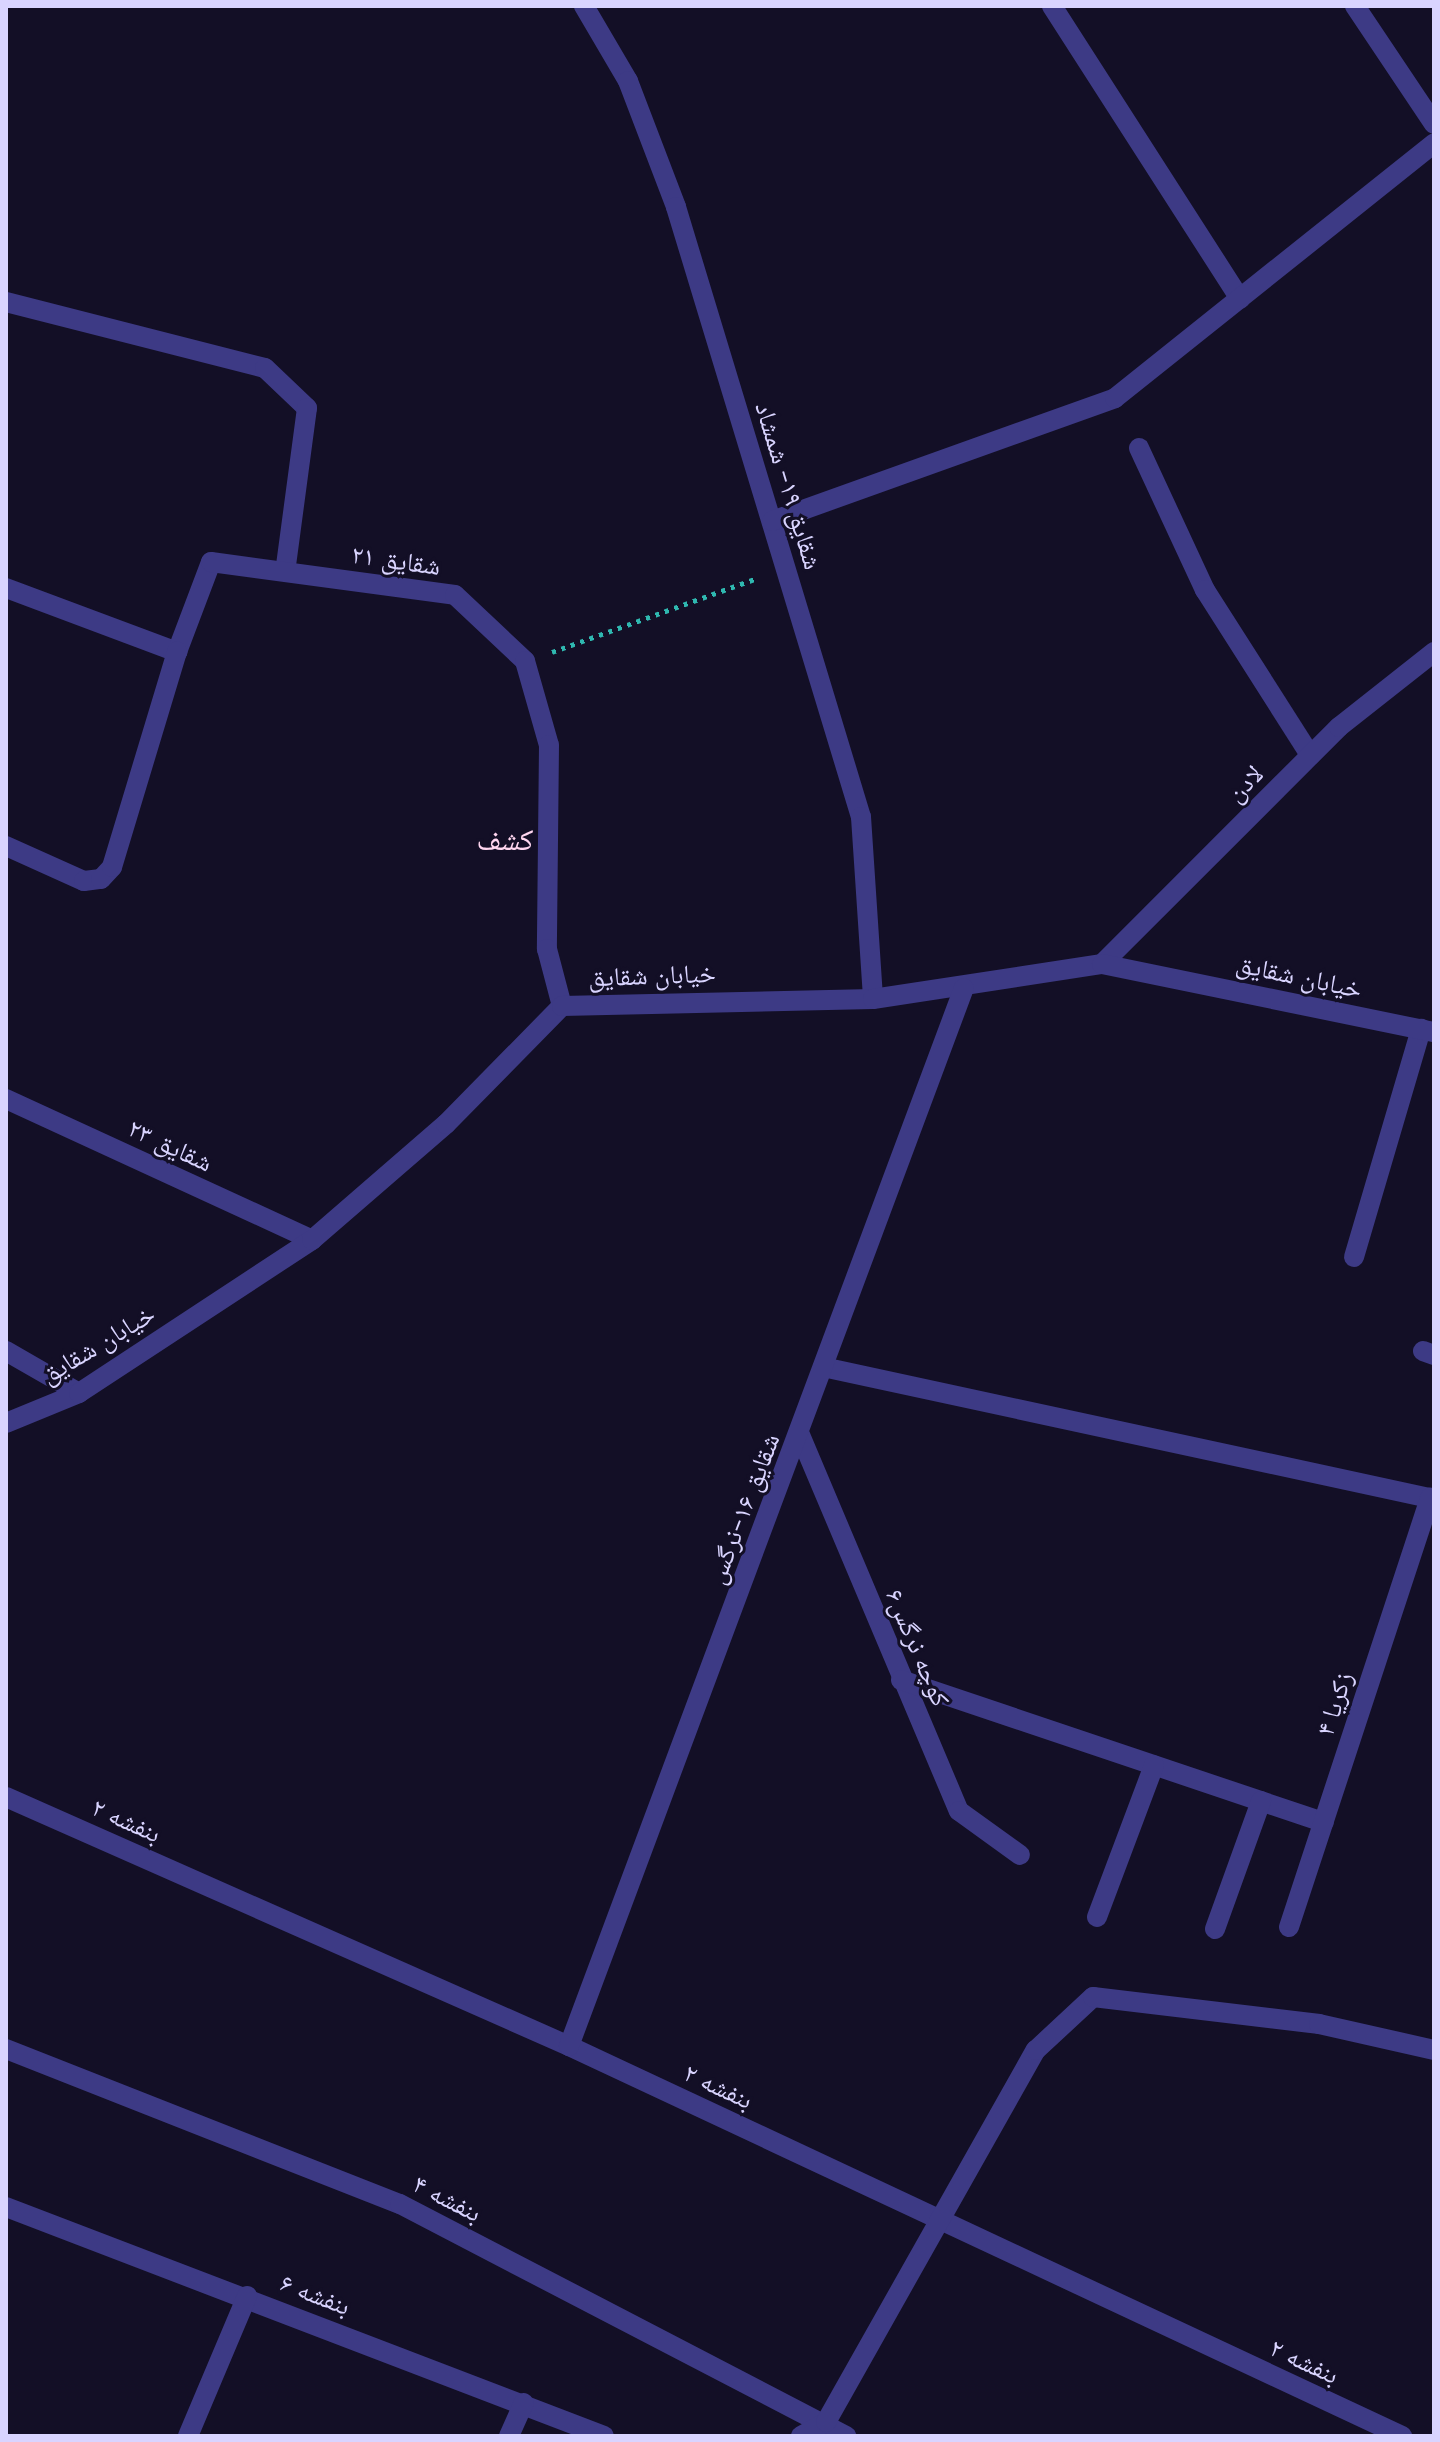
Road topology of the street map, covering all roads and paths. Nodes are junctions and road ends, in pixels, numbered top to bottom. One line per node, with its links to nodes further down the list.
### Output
1 (584, 6): 9 (street, شقایق ۱۹- شمشاد)
2 (1052, 6): 6 (street)
3 (1355, 6): 4 (street)
4 (1434, 124)
5 (1434, 143): 6 (street)
6 (1240, 299): 9 (street)
7 (6, 302): 11 (street)
8 (1139, 448): 16 (street)
9 (772, 521): 10 (street, شقایق ۱۹- شمشاد)
10 (786, 568): 15 (path); 20 (street, شقایق ۱۹- شمشاد)
11 (285, 572): 13 (street, شقایق ۲۱); 15 (street, شقایق ۲۱)
12 (6, 588): 13 (street)
13 (177, 652): 17 (street)
14 (1434, 652): 16 (street, لادن)
15 (525, 661): 21 (street)
16 (1310, 755): 18 (street, لادن)
17 (6, 846)
18 (1102, 964): 19 (street, خیابان شقایق); 22 (street, خیابان شقایق)
19 (964, 988): 20 (street, خیابان شقایق); 27 (street, شقایق ۱۶-نرگس)
20 (873, 999): 21 (street, خیابان شقایق)
21 (562, 1006): 24 (street, خیابان شقایق)
22 (1427, 1030): 25 (street)
23 (6, 1099): 24 (street, شقایق ۲۳)
24 (312, 1240): 28 (street, خیابان شقایق)
25 (1354, 1257)
26 (6, 1351): 28 (street)
27 (823, 1367): 30 (street, شقایق ۱۶-نرگس); 31 (street)
28 (79, 1393): 29 (street, خیابان شقایق)
29 (6, 1423)
30 (800, 1435): 32 (street, کوچه نرگس۶); 41 (street, شقایق ۱۶-نرگس)
31 (1432, 1498): 36 (street, زکریا ۴)
32 (901, 1680): 33 (street); 37 (street, کوچه نرگس۶)
33 (1154, 1765): 35 (street); 38 (street)
34 (6, 1797): 41 (street, بنفشه ۲)
35 (1261, 1801): 36 (street); 40 (street)
36 (1324, 1822): 39 (street, زکریا ۴)
37 (1020, 1855)
38 (1097, 1917)
39 (1289, 1927)
40 (1215, 1929)
41 (569, 2046): 45 (street, بنفشه ۲)
42 (6, 2049): 48 (street, بنفشه ۴)
43 (1434, 2050): 45 (street)
44 (6, 2207): 46 (street, بنفشه ۶)
45 (941, 2221): 48 (street); 54 (street, بنفشه ۲)
46 (247, 2296): 47 (street, بنفشه ۶); 49 (street)
47 (524, 2403): 50 (street); 51 (street, بنفشه ۶)
48 (826, 2422): 52 (street); 53 (street, بنفشه ۴)
49 (188, 2436)
50 (509, 2436)
51 (604, 2436)
52 (801, 2436)
53 (846, 2436)
54 (1402, 2436)

